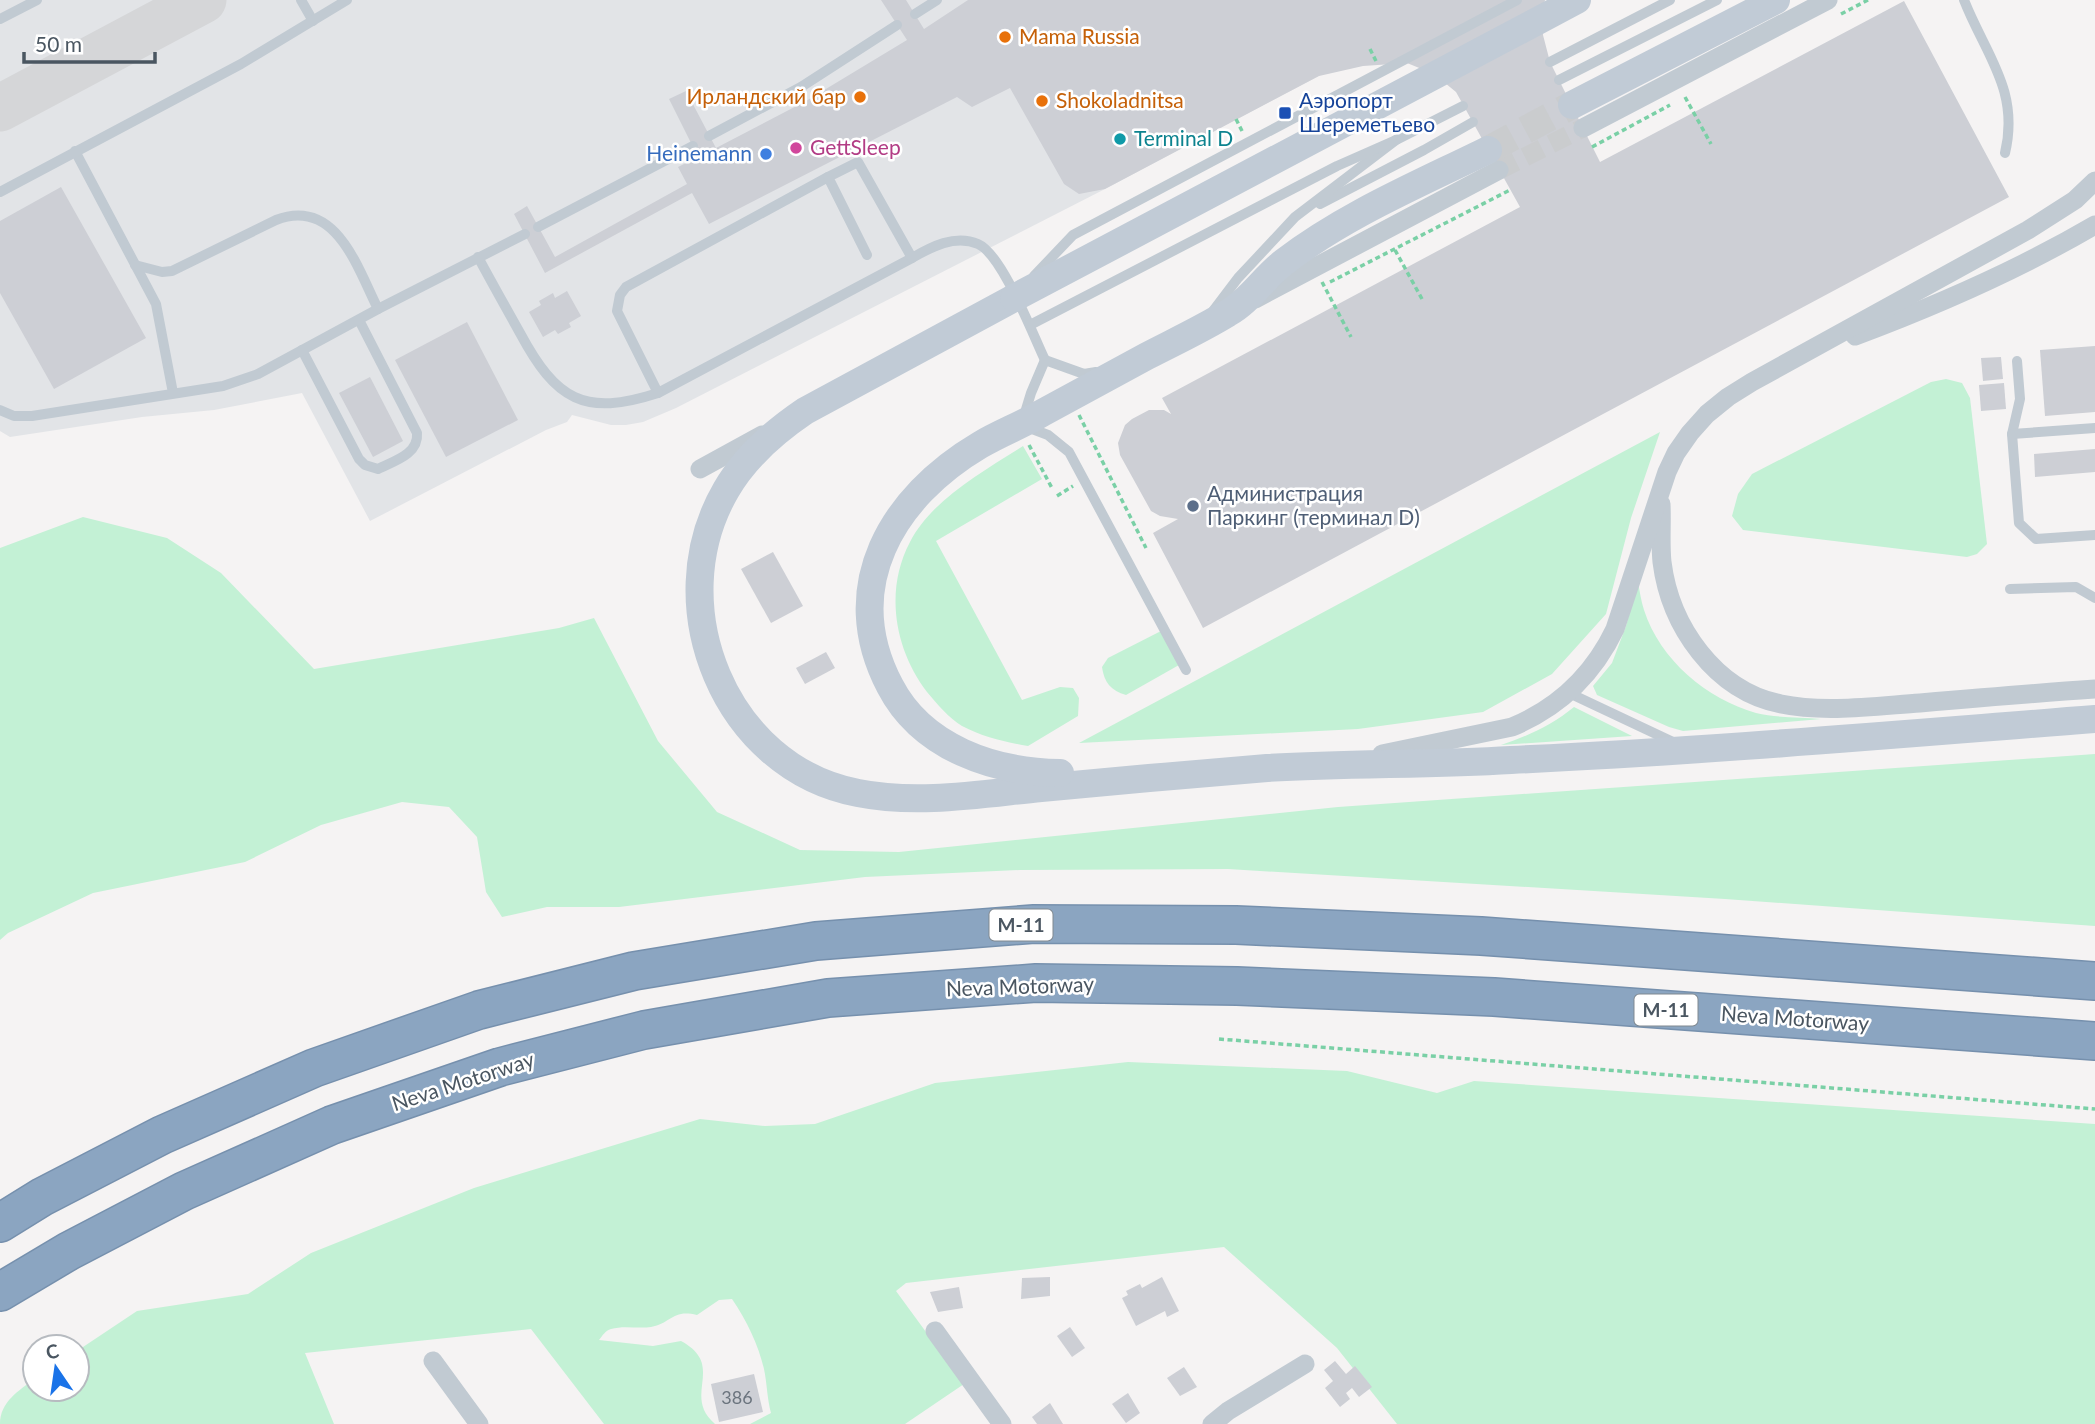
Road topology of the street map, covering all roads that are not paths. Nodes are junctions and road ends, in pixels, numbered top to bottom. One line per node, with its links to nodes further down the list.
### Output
1 (37, 0): 13 (lane)
2 (301, 0): 14 (lane)
3 (347, 0): 14 (lane)
4 (937, 0): 12 (lane)
5 (1517, 0): 38 (lane, bridge)
6 (1577, 0): 38 (street, bridge)
7 (1670, 0): 16 (lane)
8 (1717, 0): 17 (lane)
9 (1776, 0): 19 (street)
10 (1828, 0): 19 (street)
11 (1964, 0): 25 (lane)
12 (915, 14)
13 (0, 19)
14 (313, 21): 24 (lane)
15 (897, 25): 21 (lane)
16 (1550, 62)
17 (1559, 79)
18 (1463, 106): 22 (lane)
19 (1577, 117)
20 (1472, 122): 30 (lane)
21 (709, 136)
22 (1396, 140): 30 (lane); 41 (lane)
23 (692, 146): 32 (lane)
24 (75, 151): 29 (lane); 37 (lane)
25 (2005, 153)
26 (1493, 160): 45 (street)
27 (828, 177): 34 (lane); 36 (lane); 48 (lane)
28 (2095, 181): 43 (street)
29 (0, 192)
30 (1294, 217): 45 (lane)
31 (2095, 225): 43 (street)
32 (538, 226)
33 (524, 234): 35 (lane)
34 (867, 255)
35 (478, 257): 39 (lane); 48 (lane)
36 (912, 258): 41 (lane); 48 (lane)
37 (135, 265): 39 (lane); 47 (lane)
38 (1014, 298): 50 (street)
39 (378, 309): 40 (lane)
40 (359, 320): 42 (lane); 42 (lane)
41 (1030, 325): 44 (lane)
42 (302, 351): 47 (lane)
43 (1797, 358): 55 (street)
44 (1045, 359): 45 (lane); 51 (lane)
45 (1137, 361): 51 (street)
46 (2017, 361): 53 (lane)
47 (173, 393): 49 (lane)
48 (659, 393)
49 (0, 410)
50 (805, 411): 54 (street); 65 (street)
51 (1020, 425): 59 (lane); 65 (street)
52 (2095, 428): 53 (lane)
53 (2012, 434): 56 (lane)
54 (700, 469)
55 (1661, 489): 60 (street); 61 (street)
56 (2095, 535)
57 (2010, 589): 58 (lane)
58 (2095, 598)
59 (1186, 670)
60 (2095, 689)
61 (1569, 693): 63 (lane); 64 (street)
62 (2095, 719): 63 (street)
63 (1687, 749): 64 (street)
64 (1301, 766): 65 (street)
65 (1174, 775)
66 (2095, 981): 68 (highway, М-11)
67 (2095, 1041): 69 (highway, Neva Motorway / М-11)
68 (0, 1223)
69 (0, 1292)
70 (935, 1331): 74 (street)
71 (433, 1361): 73 (street)
72 (1305, 1364): 75 (street)
73 (479, 1424)
74 (1002, 1424)
75 (1212, 1424)

